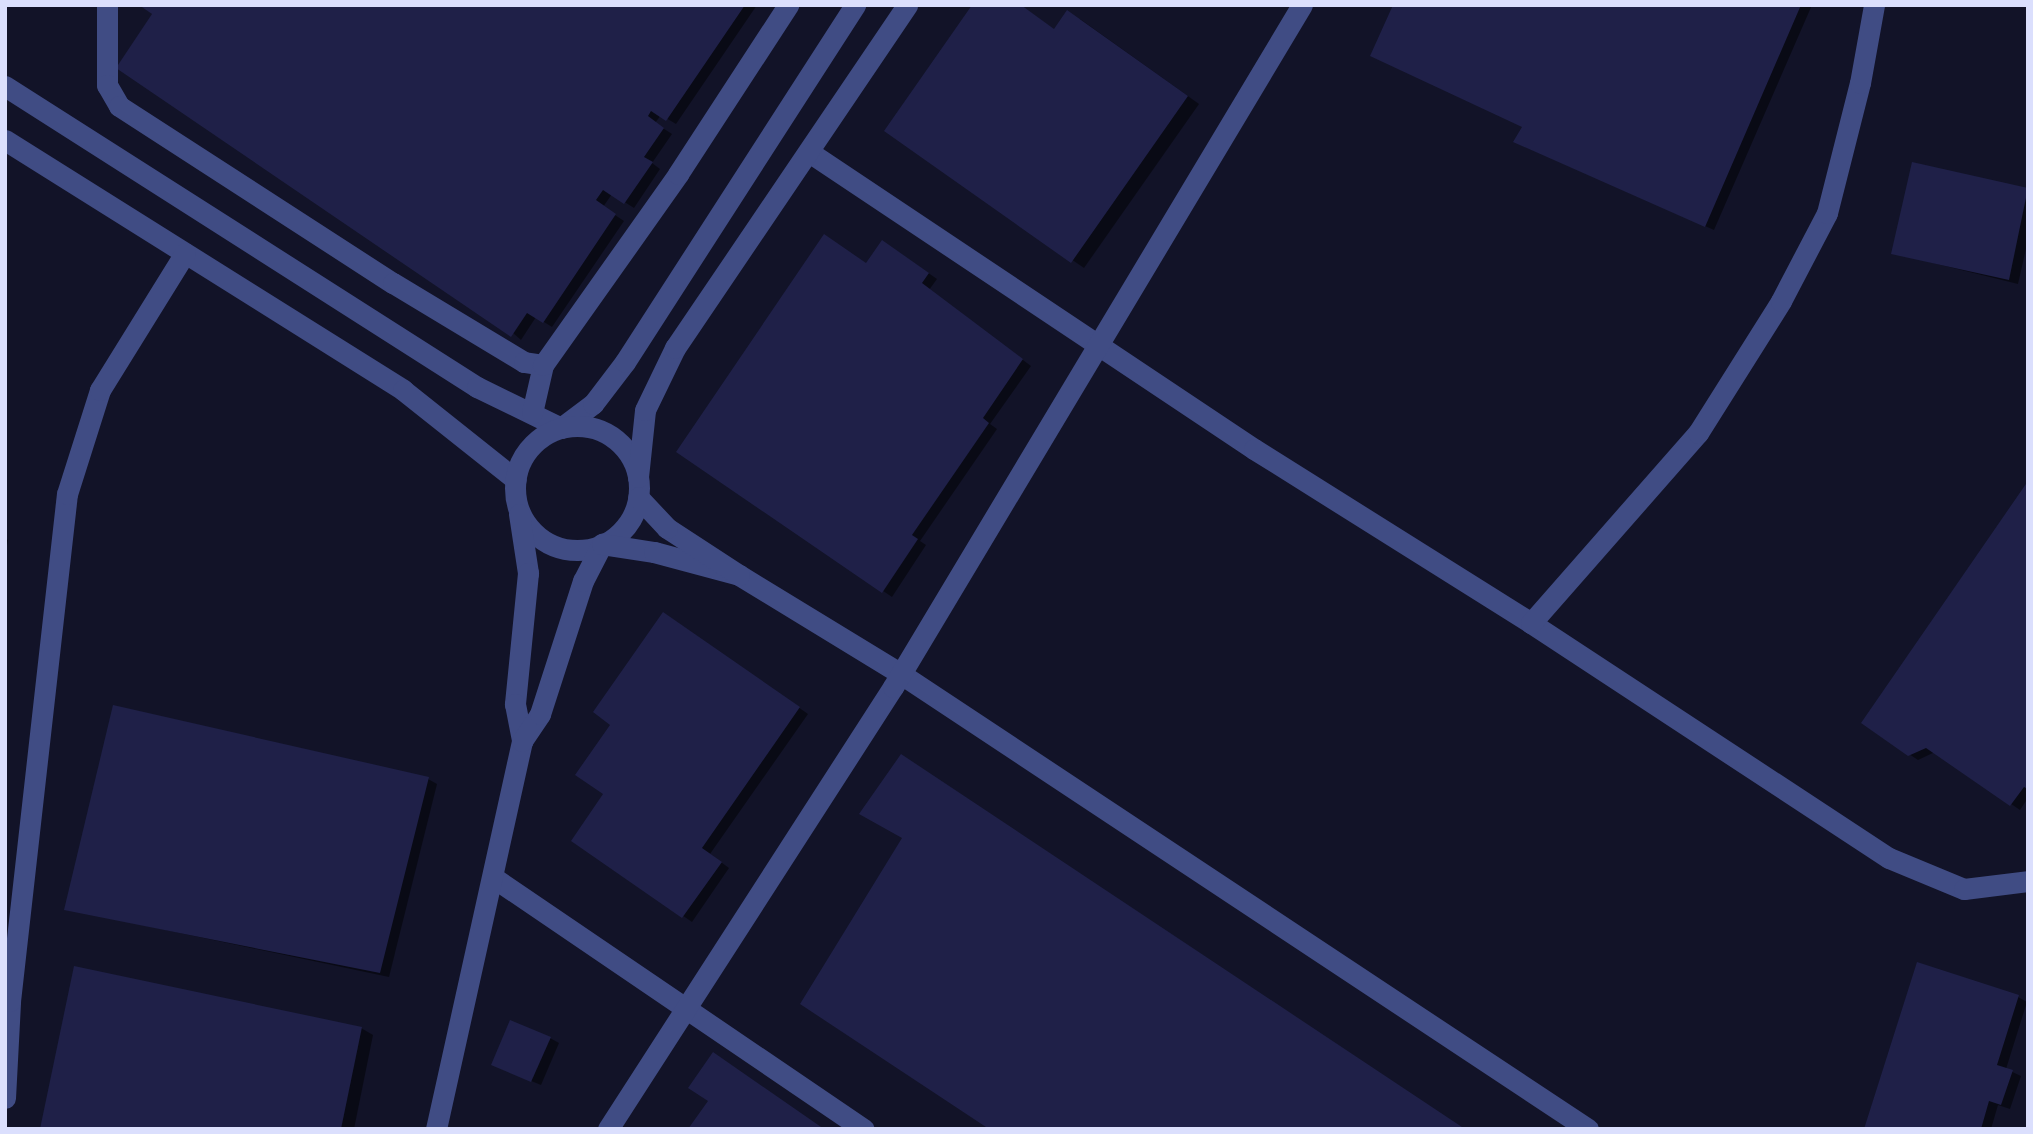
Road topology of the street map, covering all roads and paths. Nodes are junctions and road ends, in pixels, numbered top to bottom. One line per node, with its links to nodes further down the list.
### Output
1 (107, 5): 12 (street)
2 (788, 5): 12 (street)
3 (855, 5): 14 (street)
4 (906, 5): 9 (street)
5 (1302, 5): 11 (street)
6 (1874, 5): 20 (street)
7 (5, 86): 13 (street)
8 (5, 140): 10 (street)
9 (809, 152): 11 (street); 16 (street)
10 (185, 253): 15 (street); 26 (street)
11 (1099, 345): 20 (street); 21 (street)
12 (543, 365): 13 (street)
13 (532, 413): 14 (street)
14 (561, 428): 15 (street); 16 (street)
15 (516, 480): 17 (street)
16 (638, 487): 18 (street); 19 (street)
17 (518, 508): 18 (street); 22 (street)
18 (602, 544): 19 (street); 22 (street)
19 (739, 575): 21 (street)
20 (1531, 623): 24 (street)
21 (901, 674): 25 (street); 30 (street)
22 (522, 741): 23 (street)
23 (494, 878): 25 (street); 27 (street)
24 (2028, 881)
25 (684, 1011): 28 (street); 29 (street)
26 (5, 1098)
27 (436, 1129)
28 (608, 1129)
29 (864, 1129)
30 (1588, 1129)

